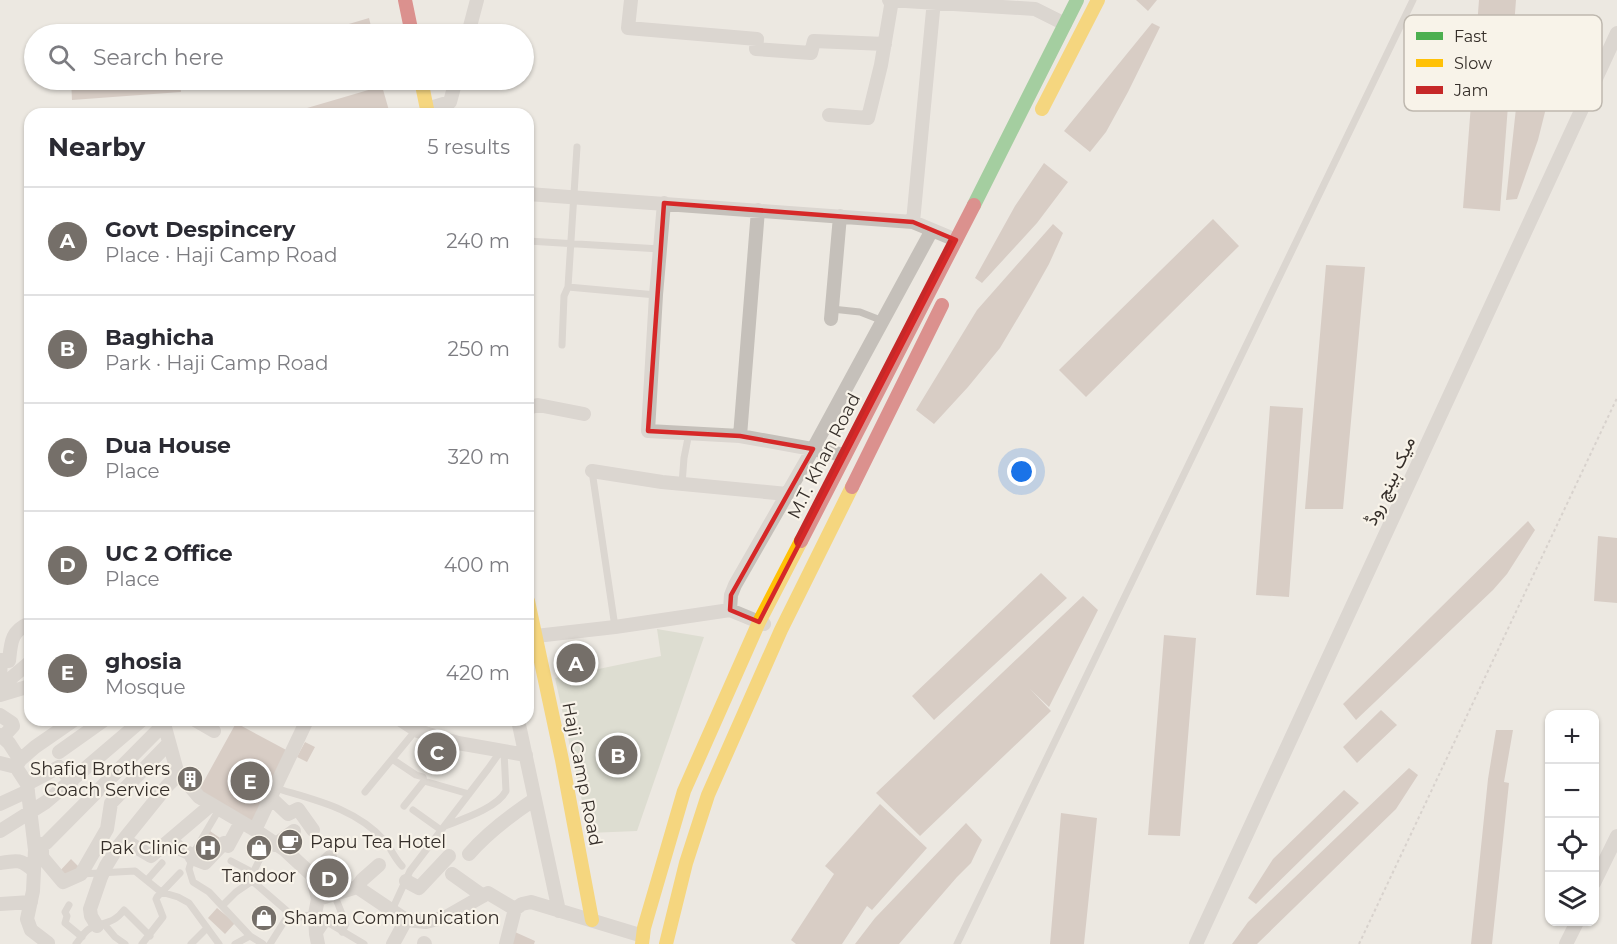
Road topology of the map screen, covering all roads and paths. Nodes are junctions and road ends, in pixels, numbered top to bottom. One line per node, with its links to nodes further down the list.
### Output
1 (405, 0): 12 (main road)
2 (477, 0): 13 (street)
3 (631, 0): 16 (street)
4 (891, 0): 8 (street); 16 (street)
5 (1077, 0): 14 (main road, M.T. Khan Road)
6 (1098, 0): 24 (main road)
7 (1413, 0): 10 (lane)
8 (933, 2): 9 (street); 31 (street)
9 (1035, 4): 14 (street)
10 (1406, 15)
11 (1404, 19): 165 (lane)
12 (410, 24)
13 (471, 24)
14 (1065, 24): 33 (main road, M.T. Khan Road)
15 (1617, 33): 17 (street, میک ہینچ روڈ)
16 (885, 44): 23 (street)
17 (1602, 65)
18 (423, 90): 20 (main road)
19 (453, 90): 21 (street)
20 (426, 108)
21 (435, 108)
22 (1581, 111): 166 (street, میک ہینچ روڈ)
23 (828, 115)
24 (1035, 123)
25 (577, 147): 27 (lane)
26 (534, 194): 27 (street)
27 (575, 196): 28 (street); 35 (lane)
28 (664, 203): 29 (street); 36 (street)
29 (758, 210): 30 (street); 47 (street)
30 (840, 216): 31 (street); 40 (street)
31 (913, 222): 32 (street)
32 (932, 230): 33 (street); 41 (street)
33 (956, 240): 49 (main road, M.T. Khan Road)
34 (534, 242): 35 (lane)
35 (572, 244): 36 (lane); 37 (lane)
36 (660, 249): 39 (street)
37 (568, 287): 39 (lane); 42 (lane)
38 (950, 289): 58 (main road)
39 (656, 295): 46 (street)
40 (831, 314): 41 (lane)
41 (883, 321): 48 (street)
42 (562, 345)
43 (1617, 398): 167 (path)
44 (534, 406): 45 (street)
45 (584, 414)
46 (689, 433): 47 (street); 51 (lane)
47 (741, 436): 48 (street)
48 (813, 449): 49 (street); 52 (street)
49 (845, 455): 54 (main road, M.T. Khan Road)
50 (592, 471): 51 (street); 56 (lane)
51 (682, 484): 52 (street)
52 (787, 495): 53 (street)
53 (730, 610): 54 (street); 56 (street)
54 (759, 622): 58 (street); 150 (main road, M.T. Khan Road)
55 (24, 626): 62 (street)
56 (615, 627): 59 (street)
57 (534, 629): 59 (main road, Haji Camp Road)
58 (781, 630): 164 (main road)
59 (536, 636): 142 (main road, Haji Camp Road)
60 (24, 668): 62 (street)
61 (24, 687): 62 (street)
62 (3, 691)
63 (0, 715): 75 (street)
64 (65, 726): 82 (street)
65 (96, 726): 77 (street)
66 (135, 726): 84 (street)
67 (160, 726): 106 (street)
68 (165, 726): 76 (street)
69 (205, 726): 74 (street)
70 (304, 726): 88 (street)
71 (410, 726): 73 (street)
72 (519, 726): 79 (street)
73 (416, 730): 78 (street); 80 (lane)
74 (214, 731)
75 (1, 736): 82 (street)
76 (169, 743): 83 (street); 121 (street)
77 (59, 752)
78 (502, 752): 79 (street); 89 (lane); 97 (lane)
79 (526, 755): 90 (street)
80 (392, 759): 85 (lane); 87 (lane)
81 (0, 763): 82 (street)
82 (18, 764): 86 (street)
83 (179, 774): 93 (street); 103 (street)
84 (72, 781): 86 (street); 95 (street)
85 (424, 782): 89 (lane); 92 (lane)
86 (27, 787): 91 (street); 95 (street)
87 (365, 792)
88 (273, 793): 98 (street); 99 (street); 115 (lane)
89 (469, 794): 97 (lane)
90 (535, 799): 107 (street); 138 (street)
91 (0, 804)
92 (404, 806)
93 (216, 808): 96 (street); 104 (street); 108 (lane)
94 (413, 810): 97 (lane)
95 (30, 812): 100 (street); 106 (street)
96 (241, 822): 98 (street); 108 (street)
97 (442, 828): 126 (lane)
98 (255, 830): 105 (street)
99 (314, 830)
100 (0, 831)
101 (294, 831): 105 (street)
102 (1617, 836): 120 (street)
103 (124, 840): 104 (street); 117 (street)
104 (170, 840): 108 (street)
105 (272, 843): 119 (lane); 123 (street)
106 (38, 845): 116 (street); 121 (street)
107 (469, 854)
108 (192, 856): 135 (lane)
109 (330, 856): 123 (street)
110 (449, 856): 126 (street)
111 (231, 861): 119 (lane)
112 (0, 863): 116 (street)
113 (162, 863): 124 (lane)
114 (379, 865): 127 (street)
115 (402, 866)
116 (34, 871): 132 (street)
117 (103, 873): 121 (lane); 124 (lane); 143 (street)
118 (180, 873): 128 (lane)
119 (254, 873): 125 (lane)
120 (1599, 873)
121 (81, 874)
122 (452, 874): 130 (street)
123 (312, 875): 131 (street)
124 (147, 880): 128 (lane)
125 (252, 881): 135 (lane); 140 (lane)
126 (406, 881): 137 (lane)
127 (357, 887): 129 (street); 137 (street)
128 (161, 892): 145 (lane); 149 (lane)
129 (334, 894): 131 (street); 146 (lane)
130 (483, 896): 136 (street); 141 (street)
131 (318, 899): 139 (street)
132 (31, 902): 133 (street); 152 (street)
133 (0, 904)
134 (69, 905): 148 (lane)
135 (222, 906): 147 (lane)
136 (515, 909): 138 (street); 163 (street)
137 (392, 910): 141 (street)
138 (559, 910): 142 (street)
139 (315, 914): 140 (lane); 151 (street)
140 (295, 918): 160 (lane)
141 (406, 920): 162 (street)
142 (592, 920): 150 (street)
143 (101, 925): 148 (lane); 149 (lane); 154 (lane)
144 (1574, 926): 168 (street)
145 (207, 929): 156 (lane); 157 (lane)
146 (342, 932): 151 (lane); 161 (lane)
147 (250, 936): 158 (lane); 159 (lane)
148 (82, 937): 153 (lane)
149 (150, 939): 155 (lane)
150 (642, 940)
151 (317, 941)
152 (47, 944)
153 (76, 944)
154 (125, 944)
155 (142, 944)
156 (191, 944)
157 (219, 944)
158 (235, 944)
159 (263, 944)
160 (270, 944)
161 (364, 944)
162 (393, 944)
163 (506, 944)
164 (666, 944)
165 (957, 944)
166 (1196, 944)
167 (1359, 944)
168 (1566, 944)

